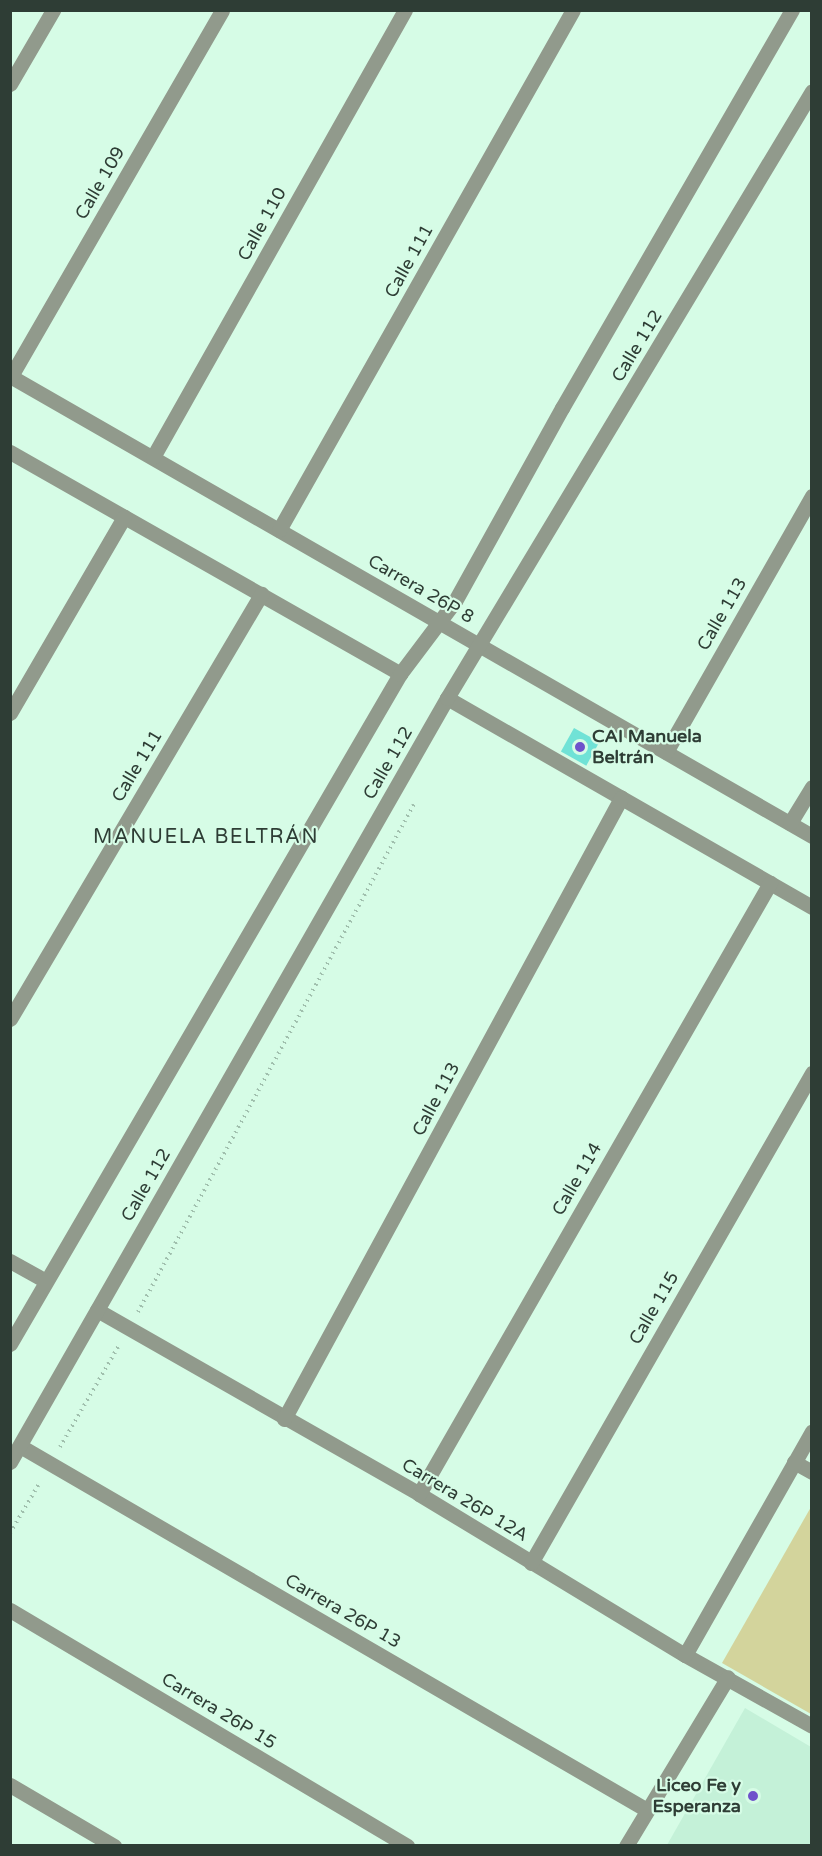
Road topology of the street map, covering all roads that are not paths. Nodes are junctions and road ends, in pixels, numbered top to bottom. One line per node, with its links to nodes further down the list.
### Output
1 (53, 10): 6 (street)
2 (222, 10): 8 (street, Calle 109)
3 (405, 10): 10 (street, Calle 110)
4 (573, 10): 13 (street, Calle 111)
5 (792, 10): 15 (street, Calle 112)
6 (10, 84)
7 (812, 91): 16 (street, Calle 112)
8 (11, 376): 10 (street, Carrera 26P 8)
9 (10, 452): 12 (street)
10 (153, 458): 13 (street, Carrera 26P 8)
11 (812, 496): 20 (street, Calle 113)
12 (124, 517): 14 (street); 19 (street)
13 (279, 530): 15 (street, Carrera 26P 8)
14 (261, 594): 17 (street); 27 (street, Calle 111)
15 (440, 622): 16 (street, Carrera 26P 8); 17 (street, Calle 112)
16 (480, 645): 18 (street, Calle 112); 20 (street, Carrera 26P 8)
17 (400, 674): 30 (street, Calle 112)
18 (447, 698): 22 (street); 31 (street, Calle 112)
19 (10, 713)
20 (666, 752): 23 (street, Carrera 26P 8)
21 (812, 787): 23 (street)
22 (621, 798): 25 (street); 33 (street, Calle 113)
23 (790, 824): 24 (street, Carrera 26P 8)
24 (812, 836)
25 (770, 883): 26 (street); 39 (street, Calle 114)
26 (812, 907)
27 (10, 1019)
28 (812, 1073): 40 (street, Calle 115)
29 (10, 1261): 30 (street)
30 (46, 1281): 32 (street, Calle 112)
31 (98, 1310): 33 (street, Carrera 26P 12A); 35 (street, Calle 112)
32 (10, 1344)
33 (284, 1419): 39 (street, Carrera 26P 12A)
34 (812, 1431): 37 (street)
35 (20, 1446): 36 (street, Calle 112); 46 (street, Carrera 26P 13)
36 (10, 1462)
37 (794, 1462): 38 (street); 42 (street)
38 (812, 1472)
39 (419, 1494): 40 (street, Carrera 26P 12A)
40 (531, 1563): 42 (street, Carrera 26P 12A)
41 (10, 1610): 48 (street, Carrera 26P 15)
42 (685, 1655): 43 (street, Carrera 26P 12A)
43 (728, 1677): 44 (street, Carrera 26P 12A); 46 (street)
44 (812, 1726)
45 (10, 1785): 47 (street)
46 (647, 1810): 49 (street)
47 (114, 1845)
48 (407, 1845)
49 (626, 1845)

